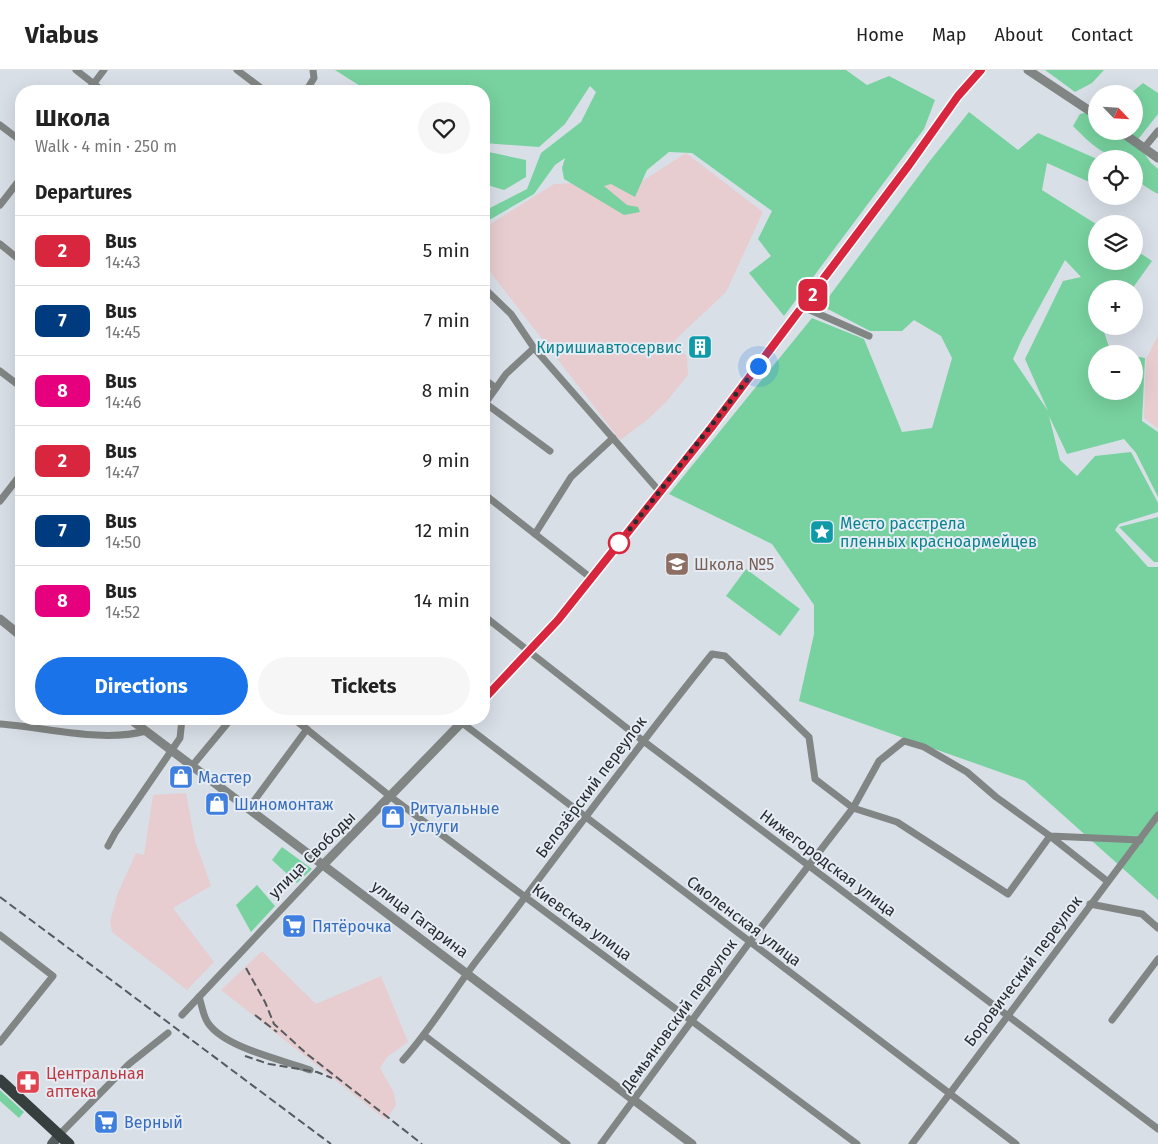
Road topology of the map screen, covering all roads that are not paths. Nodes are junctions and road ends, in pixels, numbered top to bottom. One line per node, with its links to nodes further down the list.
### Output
1 (76, 70): 7 (street)
2 (104, 70): 7 (street)
3 (237, 70): 8 (street)
4 (313, 70): 9 (street)
5 (981, 70): 22 (street)
6 (1028, 70): 10 (street)
7 (93, 84)
8 (257, 85)
9 (310, 85)
10 (1088, 110)
11 (0, 125): 13 (street)
12 (1158, 131): 15 (street)
13 (15, 136)
14 (1133, 140): 15 (street)
15 (1144, 148): 16 (street)
16 (1158, 158)
17 (15, 186): 18 (street)
18 (0, 205)
19 (0, 244): 20 (street)
20 (15, 256)
21 (490, 294): 24 (street)
22 (804, 307): 23 (street); 34 (street)
23 (869, 336)
24 (534, 348): 28 (street); 31 (street)
25 (0, 371): 26 (street)
26 (15, 382)
27 (490, 384): 28 (street)
28 (496, 388): 29 (street)
29 (490, 396)
30 (490, 408): 32 (street)
31 (613, 438): 34 (street); 37 (street)
32 (550, 451)
33 (15, 482): 35 (street)
34 (660, 492): 38 (street)
35 (1, 499)
36 (490, 499): 37 (street)
37 (535, 534): 38 (street)
38 (591, 578): 42 (street)
39 (0, 619): 41 (street)
40 (490, 621): 42 (street, Нижегородская улица)
41 (15, 631)
42 (530, 651): 43 (street); 53 (street, Нижегородская улица)
43 (490, 694)
44 (0, 724): 52 (street)
45 (138, 725): 52 (street, улица Гагарина)
46 (181, 725): 54 (street)
47 (226, 725): 55 (street)
48 (302, 725): 51 (street, Киевская улица)
49 (456, 725): 56 (street, улица Свободы)
50 (467, 725): 60 (street, Смоленская улица)
51 (307, 729): 56 (street, Киевская улица); 58 (street)
52 (146, 731): 54 (street, улица Гагарина)
53 (642, 740): 57 (street, Белозёрский переулок); 60 (street, Белозёрский переулок); 65 (street, Нижегородская улица)
54 (171, 750): 55 (street, улица Гагарина); 63 (street)
55 (192, 766): 58 (street, улица Гагарина)
56 (391, 797): 64 (street, улица Свободы); 67 (street, Киевская улица)
57 (853, 808): 61 (street); 61 (street, Демьяновский переулок); 65 (street, Демьяновский переулок)
58 (248, 809): 64 (street, улица Гагарина)
59 (1158, 815): 62 (street, Боровический переулок)
60 (585, 817): 67 (street, Белозёрский переулок); 71 (street, Смоленская улица)
61 (1050, 836): 62 (street); 66 (street)
62 (1140, 840): 66 (street, Боровический переулок)
63 (108, 846)
64 (323, 865): 73 (street, улица Гагарина); 74 (street, улица Свободы)
65 (810, 867): 71 (street, Демьяновский переулок); 75 (street, Нижегородская улица)
66 (1107, 881): 68 (street, Боровический переулок)
67 (526, 898): 73 (street, Белозёрский переулок); 78 (street, Киевская улица)
68 (1090, 904): 69 (street); 75 (street, Боровический переулок)
69 (1158, 928)
70 (0, 935): 81 (street)
71 (749, 943): 78 (street, Демьяновский переулок); 85 (street, Смоленская улица)
72 (1158, 959): 77 (street)
73 (467, 973): 80 (street, Белозёрский переулок); 86 (street, улица Гагарина)
74 (199, 997): 76 (street, улица Свободы); 83 (street)
75 (1008, 1014): 85 (street, Боровический переулок); 87 (street, Нижегородская улица)
76 (182, 1015)
77 (1112, 1020)
78 (692, 1021): 86 (street, Демьяновский переулок); 93 (street, Киевская улица)
79 (168, 1033): 88 (street)
80 (425, 1036): 82 (street, Белозёрский переулок); 90 (street)
81 (0, 1042)
82 (403, 1060)
83 (310, 1070)
84 (0, 1080): 88 (main road)
85 (949, 1093): 94 (street, Боровический переулок); 95 (street, Смоленская улица)
86 (634, 1100): 91 (street, Демьяновский переулок); 92 (street, улица Гагарина)
87 (1158, 1129)
88 (56, 1140): 89 (main road)
89 (69, 1144)
90 (567, 1144)
91 (601, 1144)
92 (692, 1144)
93 (857, 1144)
94 (912, 1144)
95 (1016, 1144)

